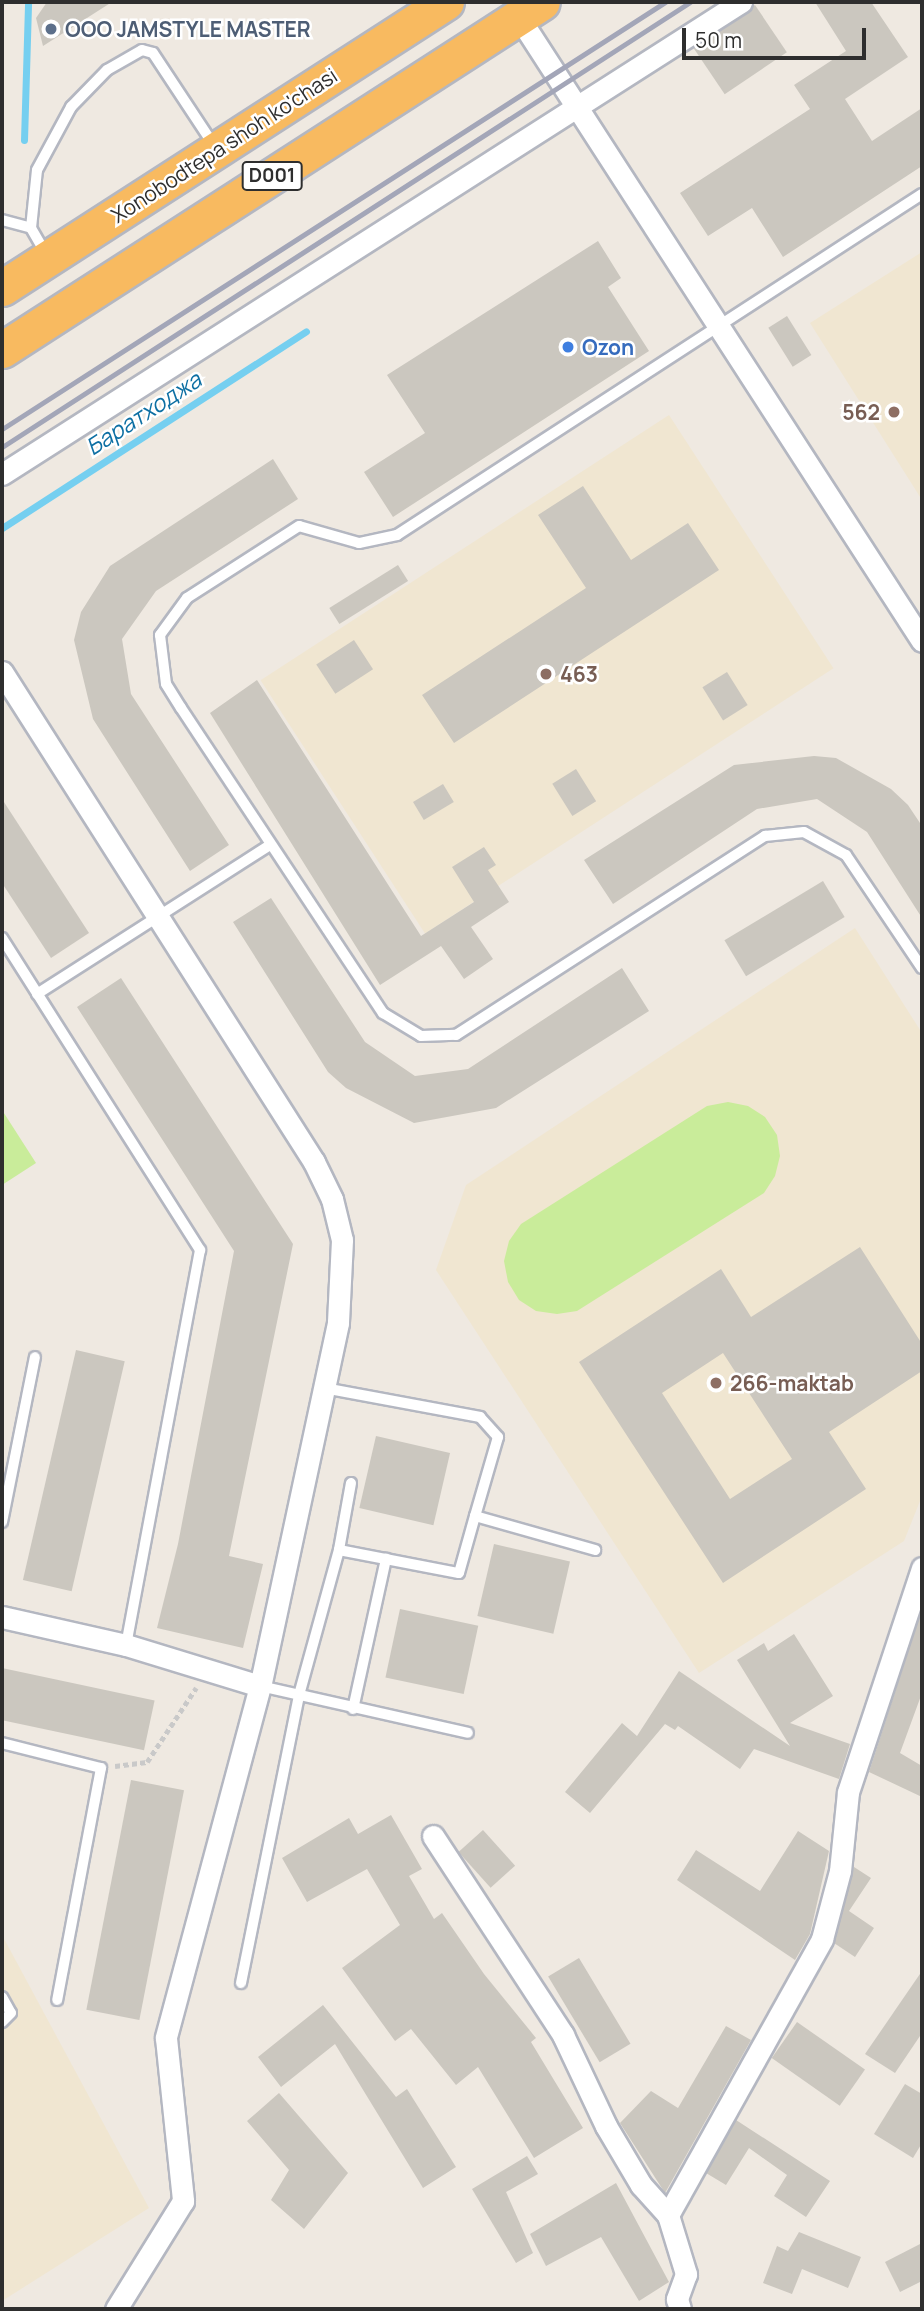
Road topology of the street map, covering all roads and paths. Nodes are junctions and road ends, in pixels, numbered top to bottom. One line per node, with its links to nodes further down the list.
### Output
1 (446, 2): 4 (highway, Xonobodtepa shoh ko'chasi / D001)
2 (741, 2): 5 (street)
3 (530, 9): 5 (street); 6 (highway, D001)
4 (315, 86): 6 (highway); 7 (highway, Xonobodtepa shoh ko'chasi / D001)
5 (581, 108): 13 (street); 15 (street)
6 (344, 130): 14 (highway, D001)
7 (217, 149): 10 (lane); 11 (highway, Xonobodtepa shoh ko'chasi / D001)
8 (922, 194): 13 (lane)
9 (2, 220): 10 (lane)
10 (30, 228): 11 (lane)
11 (48, 258): 12 (highway, Xonobodtepa shoh ko'chasi / D001)
12 (2, 288)
13 (721, 326): 16 (street); 18 (lane)
14 (2, 350)
15 (2, 474)
16 (922, 640)
17 (2, 672): 19 (street)
18 (271, 845): 19 (lane); 21 (lane)
19 (155, 919): 22 (lane); 24 (street)
20 (2, 939): 22 (lane)
21 (922, 968)
22 (37, 994): 33 (lane)
23 (35, 1357): 27 (lane)
24 (324, 1388): 26 (lane); 35 (street)
25 (351, 1483): 28 (lane)
26 (475, 1517): 29 (lane); 30 (lane)
27 (2, 1522)
28 (339, 1550): 30 (lane); 36 (lane)
29 (595, 1550)
30 (386, 1559): 37 (lane)
31 (922, 1567): 46 (street)
32 (2, 1617): 33 (street)
33 (126, 1645): 34 (street)
34 (208, 1670): 35 (street); 40 (path)
35 (260, 1686): 36 (lane); 47 (street)
36 (299, 1695): 37 (lane); 42 (lane)
37 (353, 1709): 38 (lane)
38 (468, 1732)
39 (2, 1744): 40 (lane)
40 (101, 1768): 44 (lane)
41 (433, 1836): 46 (street)
42 (241, 1983)
43 (2, 1997): 45 (lane)
44 (57, 2000)
45 (2, 2022)
46 (668, 2216): 48 (street)
47 (116, 2309)
48 (680, 2309)

